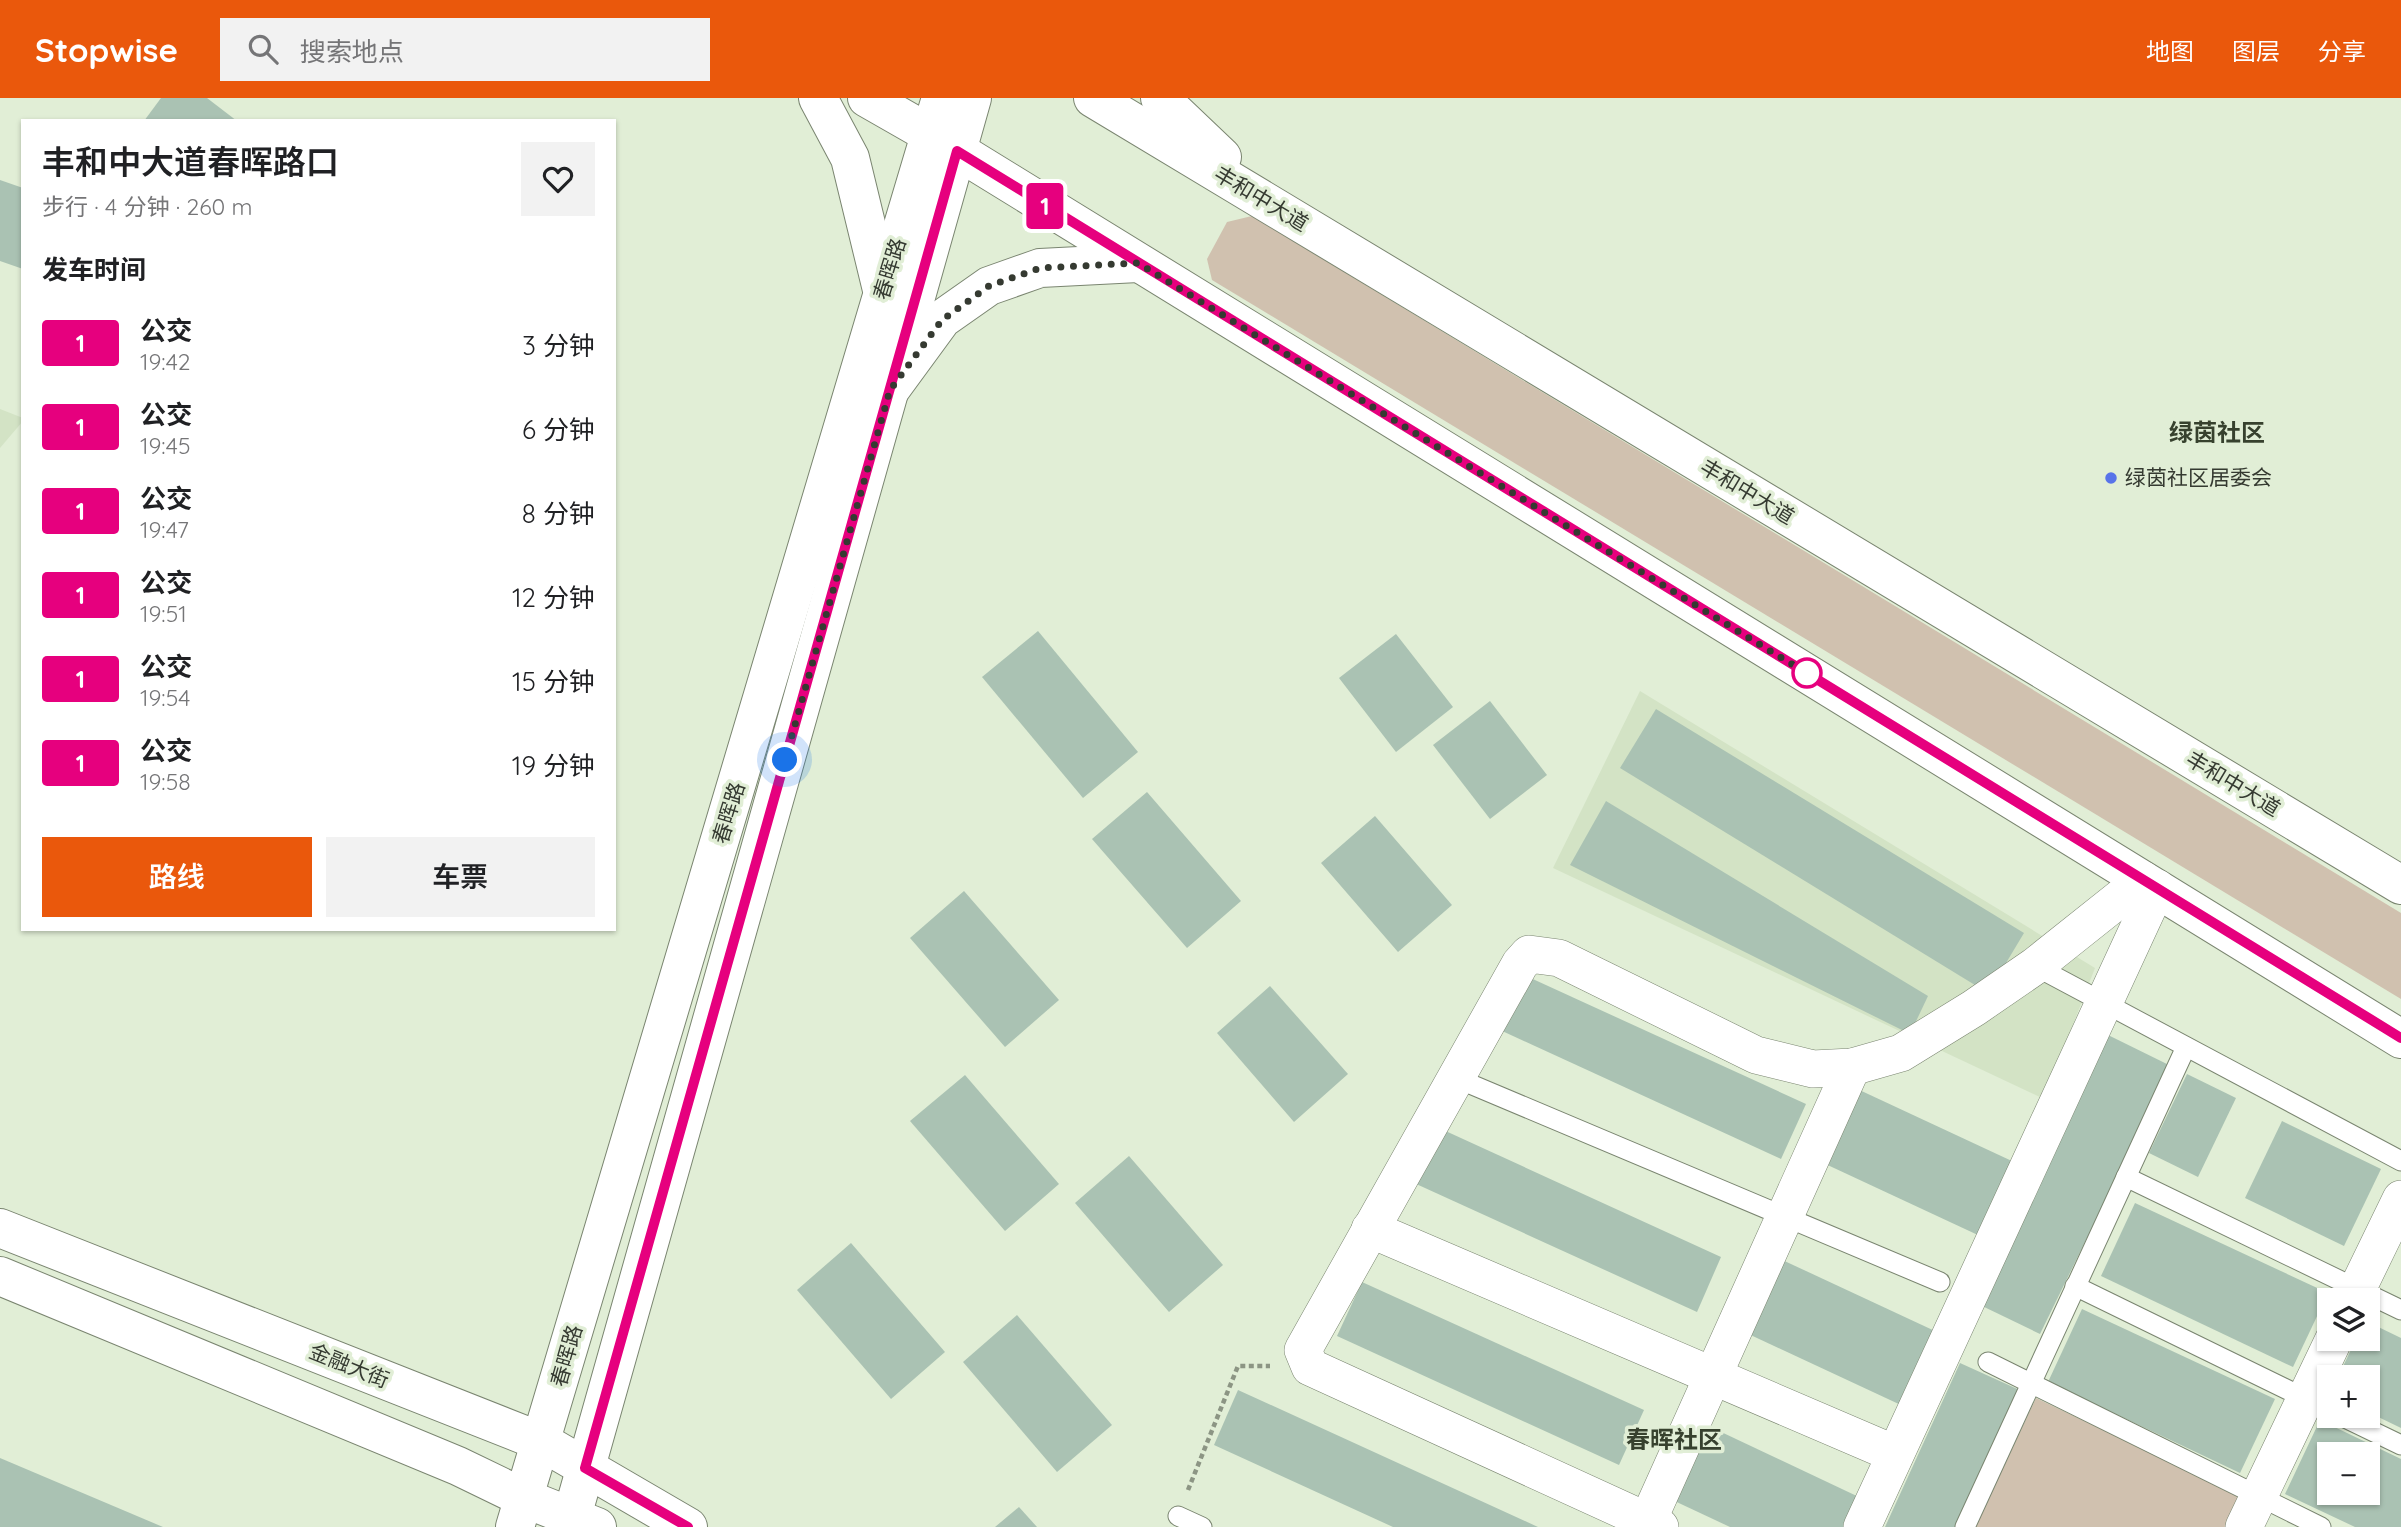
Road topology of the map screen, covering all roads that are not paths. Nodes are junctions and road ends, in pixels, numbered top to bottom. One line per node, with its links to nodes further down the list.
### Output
1 (818, 98): 10 (street)
2 (867, 98): 7 (street)
3 (941, 98): 7 (street, 春晖路)
4 (972, 98): 7 (street, 春晖路)
5 (1093, 98): 8 (street, 丰和中大道)
6 (1160, 98): 8 (street)
7 (944, 143): 9 (street); 10 (street, 春晖路); 11 (street, 春晖路)
8 (1277, 209): 13 (street, 丰和中大道)
9 (1138, 263): 11 (street); 12 (street)
10 (883, 294): 38 (street, 春晖路)
11 (890, 390): 41 (street, 春晖路)
12 (2150, 884): 14 (street); 15 (street); 16 (street)
13 (2401, 886)
14 (2035, 966): 15 (lane); 18 (street)
15 (2104, 1003): 17 (lane); 40 (street)
16 (2401, 1039)
17 (2186, 1046): 20 (lane); 21 (lane)
18 (1852, 1067): 19 (street); 23 (street)
19 (1457, 1078): 23 (lane); 25 (street)
20 (2401, 1161)
21 (2126, 1177): 28 (lane); 29 (lane)
22 (2401, 1199): 30 (street)
23 (1784, 1216): 27 (lane); 34 (street)
24 (0, 1228): 38 (street, 金融大街)
25 (1370, 1229): 34 (street); 46 (street)
26 (0, 1276): 42 (street)
27 (1940, 1282)
28 (2075, 1286): 35 (lane); 36 (lane)
29 (2341, 1288)
30 (2358, 1288)
31 (2380, 1303): 32 (lane)
32 (2401, 1310)
33 (1988, 1362): 35 (lane)
34 (1711, 1375): 40 (street); 46 (street)
35 (2031, 1383): 43 (lane); 50 (lane)
36 (2317, 1404): 43 (street)
37 (2366, 1428): 39 (lane)
38 (542, 1442): 41 (street, 金融大街); 42 (street, 春晖路)
39 (2401, 1445)
40 (1895, 1454): 49 (street)
41 (585, 1468): 45 (street, 春晖路); 47 (street, 金融大街)
42 (520, 1512): 45 (street)
43 (2251, 1512): 51 (lane)
44 (1178, 1516): 48 (lane)
45 (579, 1523)
46 (1651, 1525)
47 (688, 1527)
48 (1202, 1527)
49 (1862, 1527)
50 (1965, 1527)
51 (2320, 1527)

